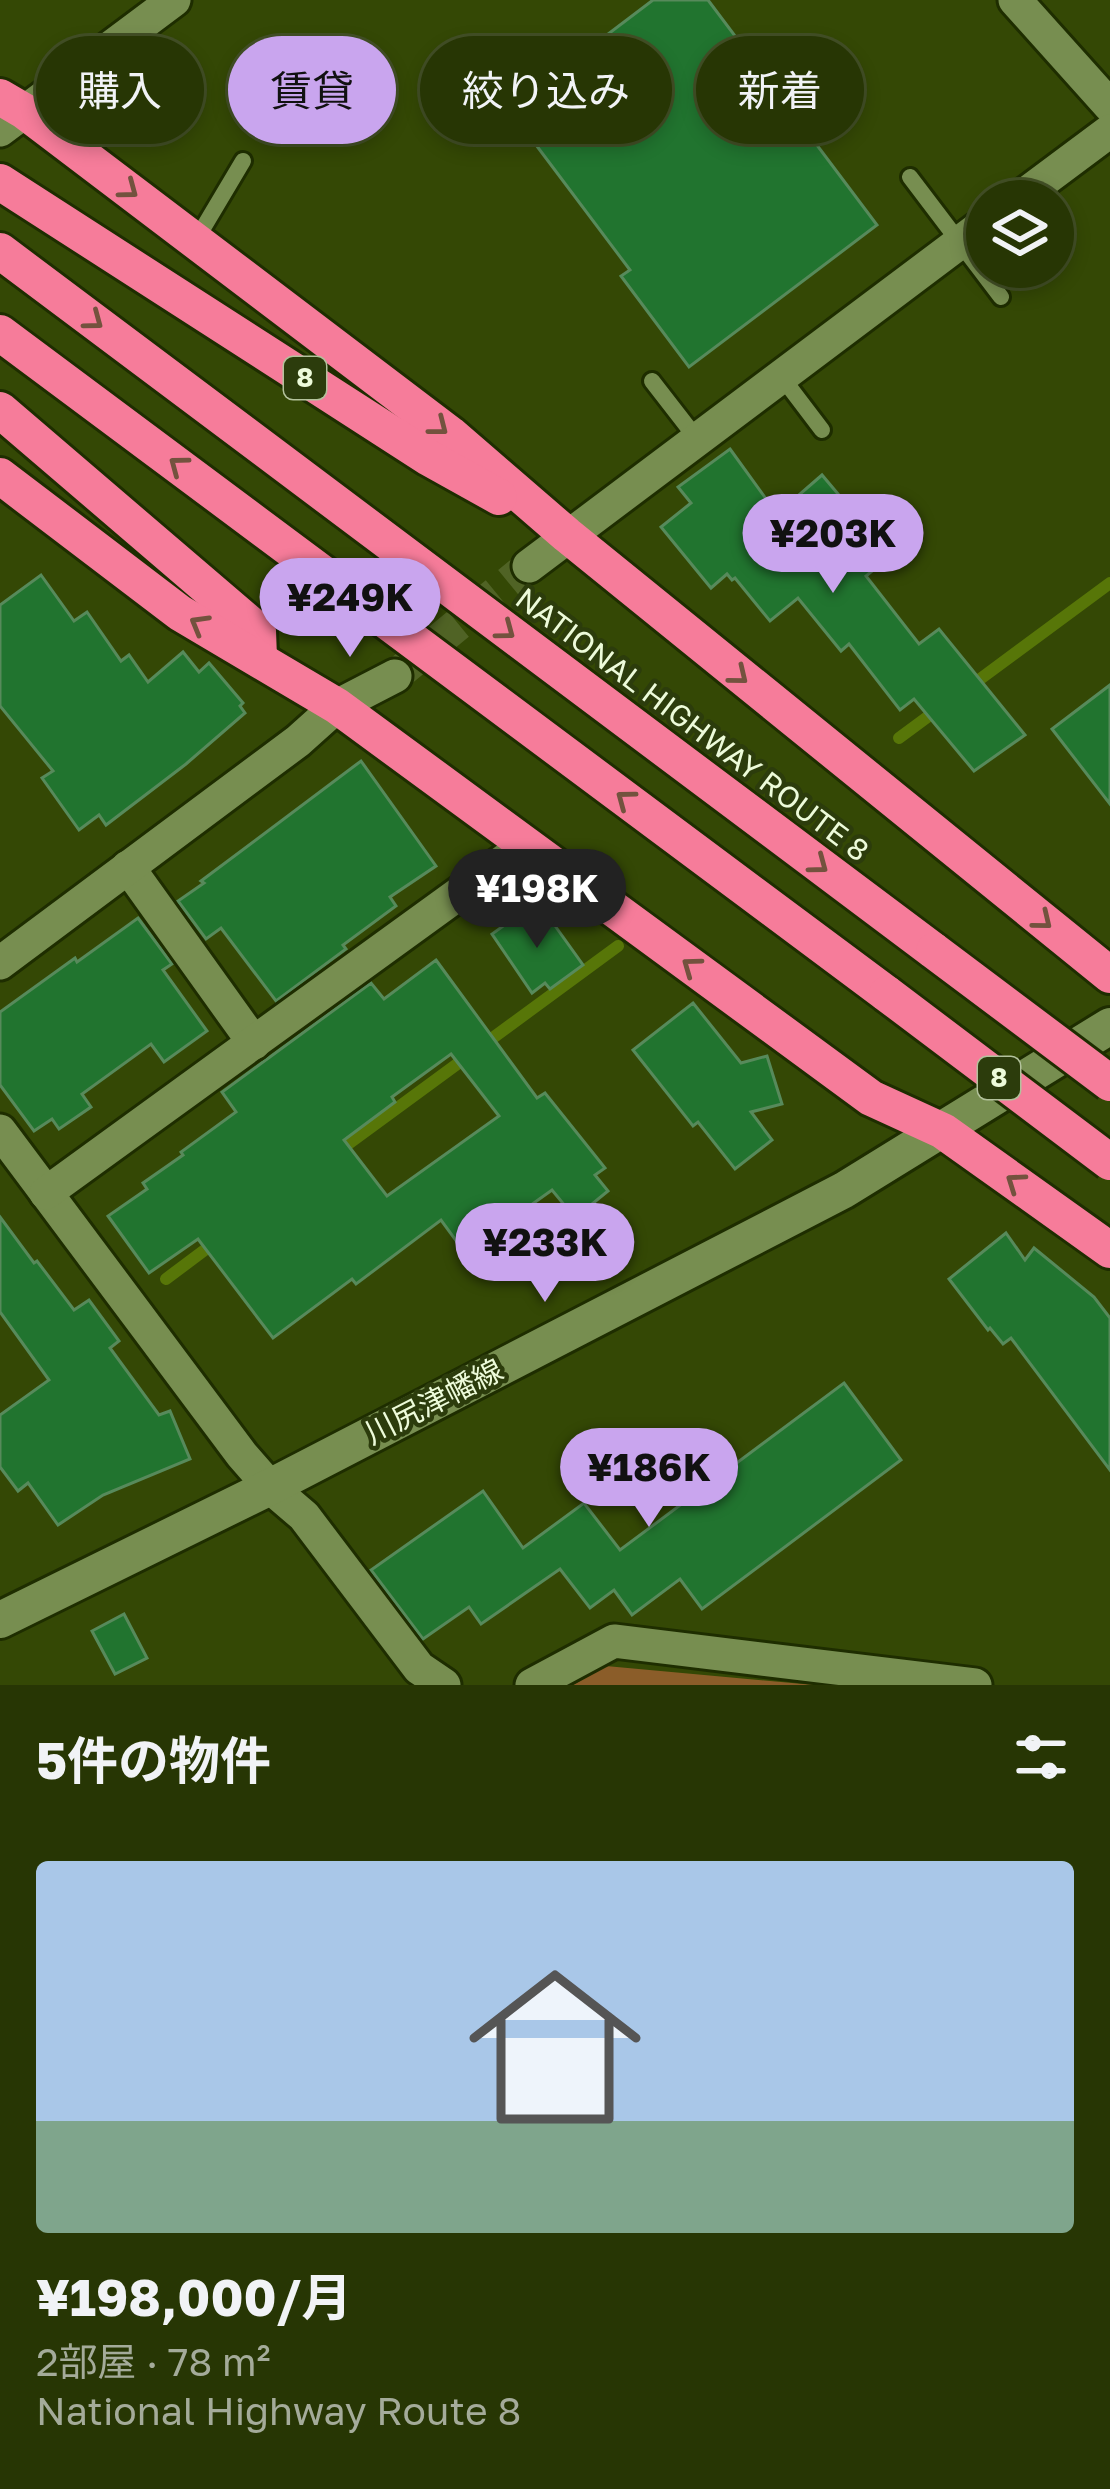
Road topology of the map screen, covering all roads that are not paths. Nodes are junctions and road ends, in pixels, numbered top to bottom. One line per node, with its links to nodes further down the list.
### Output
1 (174, 0): 4 (street)
2 (1015, 0): 3 (street)
3 (1110, 106)
4 (8, 113): 11 (highway, one-way to 11)
5 (1110, 131): 8 (street)
6 (243, 161): 11 (lane)
7 (910, 177): 12 (lane)
8 (1044, 180)
9 (0, 182): 22 (highway, 8)
10 (966, 238): 12 (street)
11 (195, 241): 22 (highway, one-way to 22)
12 (959, 243): 14 (lane); 16 (street)
13 (0, 251): 34 (highway, NATIONAL HIGHWAY ROUTE 8 / 8, one-way to 34, bridge)
14 (1001, 297)
15 (0, 333): 37 (highway, 8, one-way to 15, bridge)
16 (781, 376): 19 (lane); 20 (street)
17 (652, 381): 20 (lane)
18 (0, 410): 25 (highway)
19 (822, 430)
20 (697, 439): 23 (street)
21 (0, 476): 25 (highway, one-way to 21)
22 (522, 496): 23 (highway)
23 (567, 535): 24 (street); 31 (highway, one-way to 31)
24 (529, 566)
25 (259, 658): 27 (highway)
26 (395, 676): 27 (street)
27 (338, 706): 28 (highway); 29 (street)
28 (526, 845): 33 (street); 36 (highway, one-way to 28)
29 (128, 868): 30 (street); 33 (street)
30 (0, 963)
31 (1110, 975)
32 (1110, 1026): 36 (main road, 川尻津幡線)
33 (254, 1042): 38 (street)
34 (1110, 1083)
35 (0, 1131): 38 (street)
36 (943, 1131): 39 (highway, one-way to 36); 40 (main road, 川尻津幡線)
37 (1110, 1162)
38 (46, 1193): 40 (street)
39 (1110, 1250)
40 (270, 1487): 41 (main road, 川尻津幡線); 42 (street)
41 (0, 1620)
42 (442, 1685)
43 (532, 1685): 44 (street)
44 (975, 1685)

